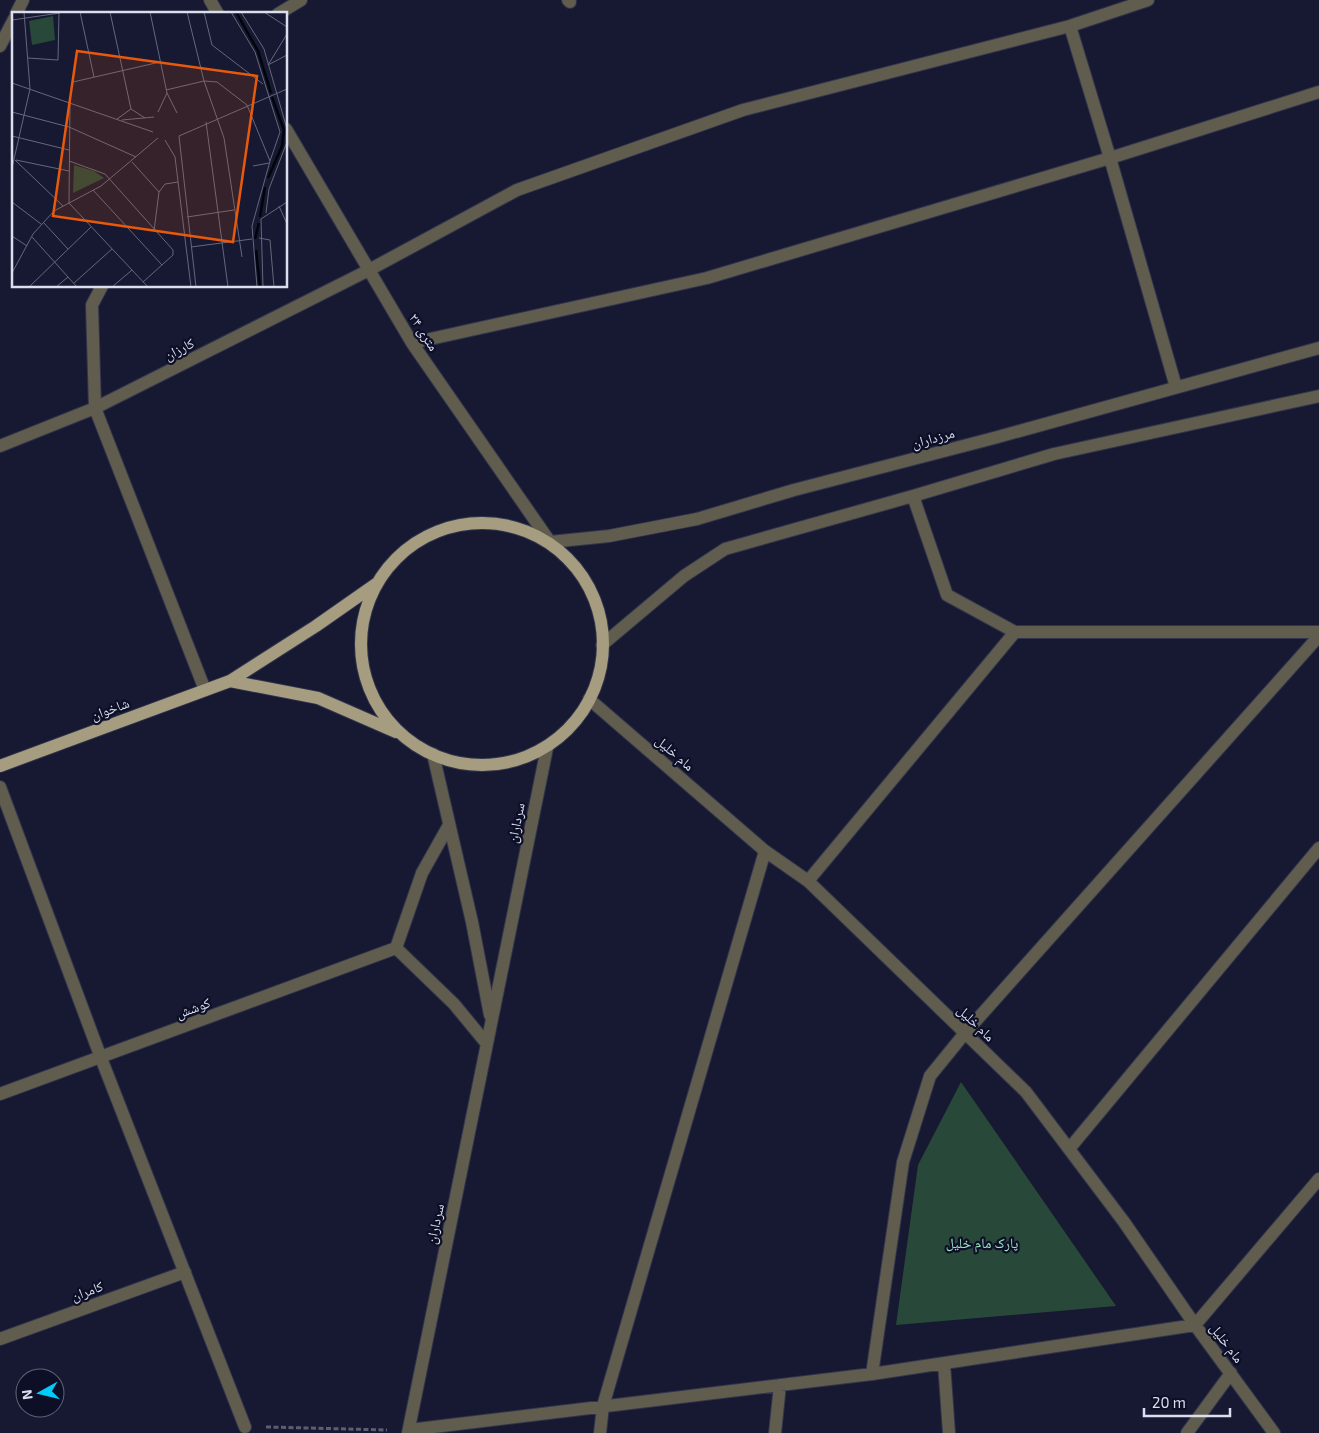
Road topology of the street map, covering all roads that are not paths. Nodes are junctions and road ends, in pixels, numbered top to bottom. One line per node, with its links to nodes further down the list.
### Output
1 (23, 0): 5 (street)
2 (210, 0): 6 (street)
3 (301, 0): 7 (street)
4 (1148, 0): 9 (street, کارزان)
5 (17, 12)
6 (217, 12)
7 (281, 12)
8 (12, 23): 10 (street)
9 (1070, 26): 13 (street); 14 (street, کارزان)
10 (0, 46)
11 (1319, 92): 13 (street)
12 (288, 132): 14 (street, ۲۴ متری)
13 (1110, 158): 16 (street); 18 (street)
14 (369, 270): 16 (street, ۲۴ متری); 20 (street, کارزان)
15 (101, 288): 20 (street)
16 (412, 344): 23 (street, ۲۴ متری)
17 (1319, 348): 18 (street, مرزداران)
18 (1176, 387): 23 (street, مرزداران)
19 (1319, 396): 22 (street)
20 (95, 408): 21 (street, کارزان); 29 (street)
21 (0, 446)
22 (913, 496): 25 (street); 27 (street)
23 (550, 542): 24 (main road); 27 (main road)
24 (376, 584): 28 (main road, شاخوان); 31 (main road)
25 (1015, 632): 26 (street); 39 (street)
26 (1319, 634): 42 (street)
27 (602, 646): 30 (main road)
28 (230, 680): 29 (main road, شاخوان); 31 (main road)
29 (205, 690): 34 (main road, شاخوان)
30 (589, 699): 32 (main road); 38 (street, مام خلیل)
31 (398, 733): 33 (main road)
32 (547, 748): 33 (main road); 41 (street, سرداران)
33 (433, 754): 36 (street, سرداران)
34 (0, 766)
35 (0, 787): 44 (street)
36 (449, 825): 40 (street); 41 (street, سرداران)
37 (1319, 848): 46 (street)
38 (766, 851): 39 (street, مام خلیل); 55 (street)
39 (808, 881): 42 (street, مام خلیل)
40 (396, 948): 43 (street); 44 (street, کوشش)
41 (491, 1022): 43 (street, سرداران)
42 (965, 1033): 46 (street, مام خلیل); 53 (street)
43 (487, 1044): 57 (street, سرداران)
44 (101, 1058): 45 (street, کوشش); 48 (street)
45 (0, 1094)
46 (1069, 1150): 49 (street, مام خلیل)
47 (1319, 1179): 49 (street)
48 (185, 1272): 50 (street, کامران); 56 (street)
49 (1196, 1325): 51 (street); 52 (street, مام خلیل)
50 (0, 1339)
51 (944, 1363): 53 (street); 60 (street)
52 (1231, 1373): 61 (street); 62 (street, مام خلیل)
53 (872, 1374): 54 (street)
54 (780, 1385): 55 (street); 59 (street)
55 (603, 1406): 57 (street); 58 (street)
56 (245, 1427)
57 (408, 1432)
58 (600, 1433)
59 (775, 1433)
60 (949, 1433)
61 (1187, 1433)
62 (1274, 1433)

